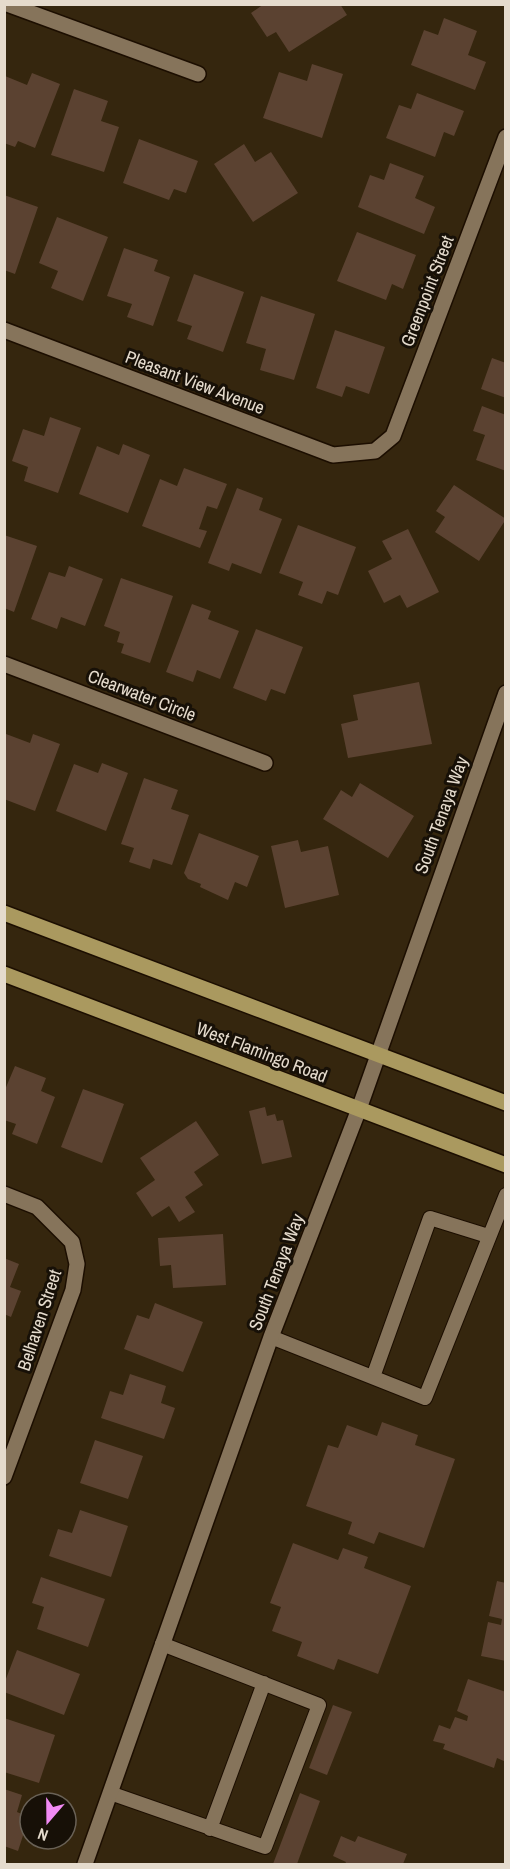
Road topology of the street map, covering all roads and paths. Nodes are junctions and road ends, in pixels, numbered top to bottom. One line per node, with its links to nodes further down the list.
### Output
1 (7, 4): 2 (street)
2 (198, 74)
3 (506, 137): 5 (street, Greenpoint Street)
4 (4, 330): 5 (street, Pleasant View Avenue)
5 (375, 451)
6 (4, 664): 8 (street, Clearwater Circle)
7 (506, 693): 11 (street, South Tenaya Way)
8 (265, 763)
9 (4, 914): 11 (main road)
10 (4, 974): 13 (main road, West Flamingo Road)
11 (377, 1055): 12 (main road); 13 (street, South Tenaya Way)
12 (506, 1103)
13 (359, 1109): 14 (main road, West Flamingo Road); 18 (street, South Tenaya Way)
14 (506, 1165)
15 (4, 1194): 20 (street, Belhaven Street)
16 (506, 1195): 17 (lane)
17 (488, 1236): 19 (lane); 19 (lane)
18 (271, 1337): 19 (lane); 21 (street, South Tenaya Way)
19 (373, 1377)
20 (4, 1477)
21 (162, 1644): 22 (lane); 23 (street, South Tenaya Way)
22 (264, 1683): 24 (lane); 24 (lane)
23 (110, 1793): 24 (lane); 25 (street, South Tenaya Way)
24 (210, 1828)
25 (85, 1864)

